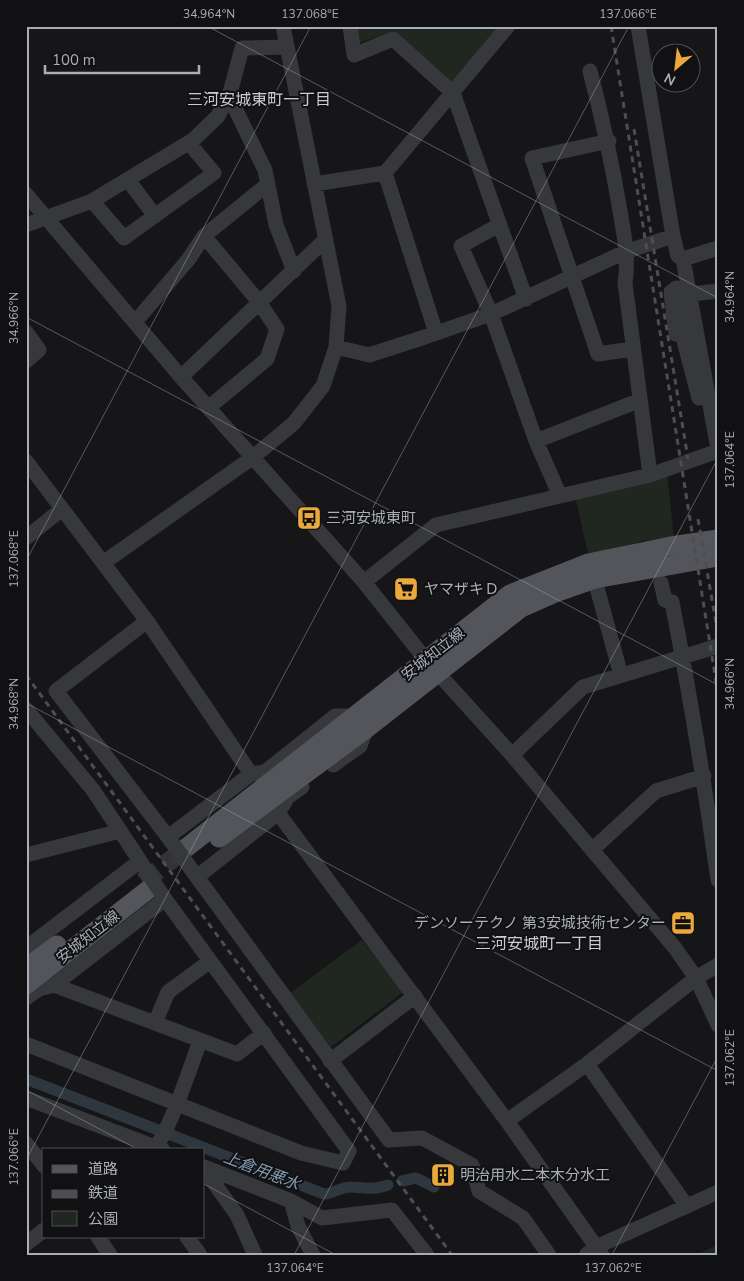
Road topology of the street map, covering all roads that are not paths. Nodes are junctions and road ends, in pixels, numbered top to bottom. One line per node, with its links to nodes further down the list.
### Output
1 (283, 26): 5 (street)
2 (350, 26): 7 (street)
3 (638, 26): 22 (street)
4 (500, 29): 7 (street)
5 (287, 47): 8 (street); 14 (street)
6 (590, 71): 9 (street)
7 (453, 93): 11 (street); 20 (street)
8 (229, 96): 10 (street); 13 (street)
9 (608, 141): 25 (street); 28 (street)
10 (189, 143): 12 (street); 17 (street)
11 (385, 174): 14 (street); 36 (street)
12 (128, 180): 16 (street); 17 (street)
13 (268, 184): 21 (street); 27 (street)
14 (314, 184): 23 (street)
15 (26, 194): 18 (street)
16 (92, 201): 17 (street); 18 (street)
17 (155, 216)
18 (47, 217): 19 (street); 34 (street)
19 (26, 225)
20 (498, 225): 31 (street); 33 (street)
21 (204, 236): 32 (street); 34 (street)
22 (673, 236): 25 (street); 26 (street)
23 (325, 240): 27 (street); 38 (street)
24 (718, 248): 26 (street)
25 (625, 252): 28 (street); 39 (street)
26 (683, 259): 30 (street)
27 (294, 271): 32 (street)
28 (573, 276): 31 (street); 39 (street)
29 (718, 291): 30 (street)
30 (690, 294): 45 (street)
31 (526, 299): 33 (street)
32 (260, 302): 41 (street); 43 (street)
33 (491, 314): 36 (street); 44 (street)
34 (136, 321): 41 (street)
35 (26, 332): 40 (street)
36 (436, 333): 38 (street)
37 (676, 334): 45 (street)
38 (336, 347): 46 (street)
39 (632, 349): 42 (street)
40 (26, 360)
41 (181, 377): 43 (street)
42 (638, 401): 44 (street); 48 (street)
43 (208, 408): 46 (street)
44 (536, 441): 49 (street)
45 (715, 451): 48 (street)
46 (252, 458): 54 (street); 55 (street)
47 (26, 461): 50 (street)
48 (650, 475): 49 (street)
49 (560, 496): 55 (street)
50 (62, 510): 51 (street); 54 (street)
51 (26, 538)
52 (718, 539): 61 (main road, 安城知立線)
53 (718, 557): 61 (main road, 安城知立線)
54 (103, 563): 58 (street)
55 (364, 582): 61 (street)
56 (661, 583): 60 (street)
57 (597, 588): 62 (street)
58 (147, 622): 66 (street); 70 (street)
59 (718, 646): 60 (street)
60 (682, 656): 62 (street); 67 (street)
61 (432, 666): 64 (main road, 安城知立線); 65 (street)
62 (621, 675): 65 (street)
63 (27, 712): 69 (street)
64 (360, 722): 66 (street); 68 (street); 72 (main road, 安城知立線)
65 (512, 755): 71 (street)
66 (251, 774): 70 (street)
67 (704, 776): 71 (street); 76 (street)
68 (278, 813): 75 (street); 85 (street)
69 (120, 830): 73 (street); 74 (street)
70 (168, 837): 75 (street, bridge)
71 (592, 850): 82 (street)
72 (189, 852)
73 (26, 855)
74 (140, 862): 77 (street, bridge); 78 (street)
75 (197, 876): 92 (street)
76 (718, 880)
77 (152, 890): 79 (street); 81 (main road, 安城知立線); 83 (main road, 安城知立線); 84 (street)
78 (26, 948)
79 (209, 962): 87 (street); 89 (street)
80 (718, 965): 82 (street)
81 (26, 968)
82 (696, 978): 88 (street); 93 (street)
83 (26, 985)
84 (54, 986): 86 (street); 87 (street)
85 (414, 996): 92 (street); 96 (street)
86 (26, 998)
87 (155, 1023): 90 (street)
88 (718, 1025)
89 (264, 1033): 90 (street); 95 (street)
90 (200, 1041): 95 (street)
91 (26, 1044): 95 (street)
92 (330, 1061): 115 (street)
93 (587, 1064): 96 (street); 104 (street)
94 (26, 1098): 98 (street)
95 (176, 1104): 98 (street)
96 (508, 1121): 109 (street)
97 (26, 1143): 99 (street)
98 (158, 1148)
99 (42, 1163)
100 (205, 1168): 103 (street)
101 (205, 1169): 112 (street)
102 (718, 1192): 104 (street)
103 (291, 1201): 113 (street); 114 (street)
104 (686, 1205): 109 (street)
105 (42, 1232): 108 (street)
106 (99, 1238): 110 (street)
107 (188, 1238): 111 (street)
108 (26, 1244)
109 (595, 1252)
110 (110, 1255)
111 (200, 1255)
112 (255, 1255)
113 (314, 1255)
114 (427, 1255)
115 (549, 1255)

